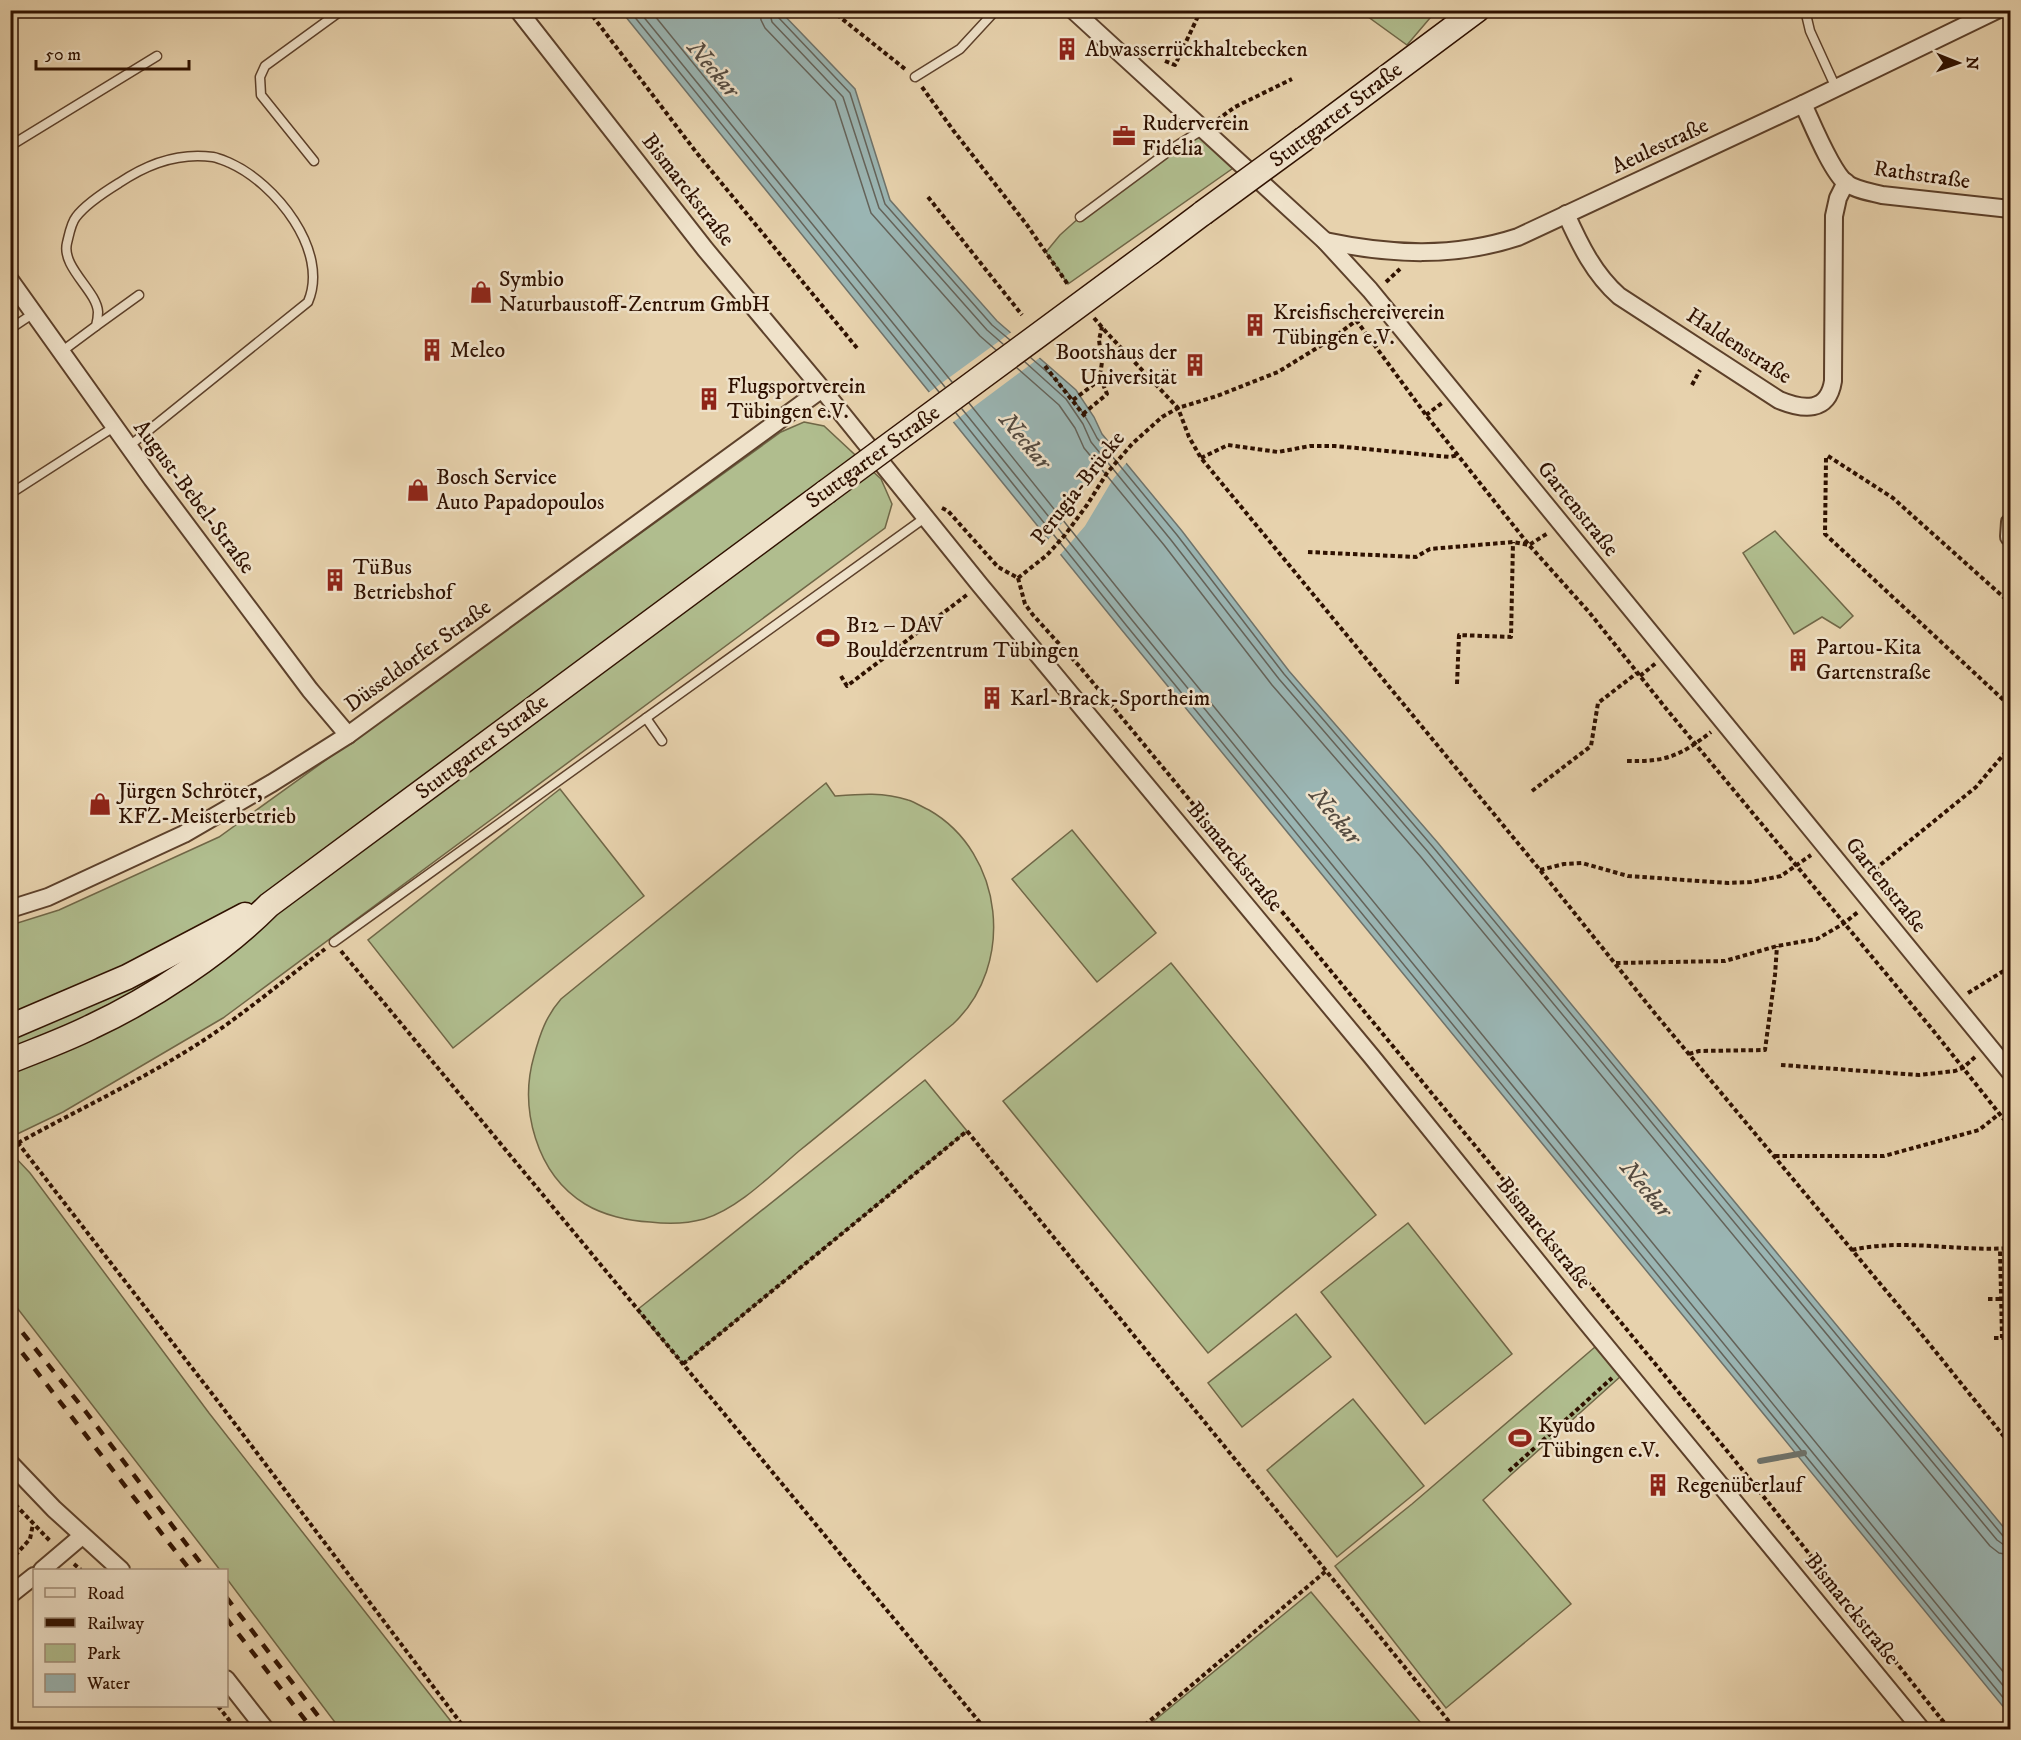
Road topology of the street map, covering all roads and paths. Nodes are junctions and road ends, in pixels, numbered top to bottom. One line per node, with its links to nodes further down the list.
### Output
1 (342, 10): 19 (lane)
2 (518, 10): 42 (street, Bismarckstraße)
3 (588, 10): 38 (path)
4 (831, 10): 13 (path)
5 (996, 10): 13 (lane)
6 (1073, 10): 17 (street, Gartenstraße)
7 (1201, 10): 12 (path)
8 (1477, 10): 73 (main road, Stuttgarter Straße, bridge)
9 (1805, 10): 15 (lane)
10 (1997, 10): 15 (street, Aeulestraße)
11 (157, 56): 18 (lane)
12 (1166, 60)
13 (915, 77): 28 (path)
14 (1292, 79): 17 (path)
15 (1836, 88): 16 (street, Aeulestraße)
16 (1803, 105): 20 (street, Rathstraße); 23 (street, Aeulestraße)
17 (1202, 130): 24 (lane); 25 (street, Gartenstraße)
18 (10, 146)
19 (314, 161)
20 (1846, 182): 22 (street, Rathstraße); 23 (street, Haldenstraße)
21 (928, 197): 33 (path)
22 (2010, 209)
23 (1566, 214): 26 (street, Aeulestraße)
24 (1080, 217)
25 (1325, 242): 26 (street, Aeulestraße); 30 (street, Gartenstraße)
26 (1415, 254): 30 (path, Perugia-Brücke)
27 (10, 280): 32 (street, August-Bebel-Straße)
28 (1075, 293)
29 (139, 295): 35 (lane)
30 (1377, 299): 34 (path, Perugia-Brücke); 86 (street, Gartenstraße)
31 (1088, 310): 36 (path)
32 (34, 313): 37 (lane); 39 (street, August-Bebel-Straße)
33 (1022, 315)
34 (1356, 320): 44 (path, Perugia-Brücke); 49 (path)
35 (96, 326): 39 (lane); 48 (lane)
36 (1102, 327): 41 (path); 44 (path)
37 (10, 328)
38 (857, 348)
39 (61, 352): 47 (street, August-Bebel-Straße)
40 (1045, 366): 43 (path)
41 (1100, 376): 43 (path); 45 (path)
42 (822, 388): 52 (street, Bismarckstraße); 64 (street, Düsseldorfer Straße)
43 (1073, 400): 45 (path)
44 (1179, 408): 50 (path); 56 (path, Perugia-Brücke)
45 (1083, 414): 46 (path)
46 (1087, 419)
47 (114, 427): 48 (street, August-Bebel-Straße); 51 (lane)
48 (128, 447): 64 (street, August-Bebel-Straße)
49 (1458, 455): 50 (path); 54 (path)
50 (1202, 458): 71 (path)
51 (10, 494)
52 (926, 517): 56 (path); 57 (street, Bismarckstraße); 63 (lane)
53 (1513, 542): 54 (path); 55 (path); 61 (path)
54 (1529, 545): 59 (path)
55 (1308, 552)
56 (1019, 577): 123 (path)
57 (980, 585): 60 (path); 99 (street, Bismarckstraße)
58 (2010, 603): 62 (path)
59 (1637, 673): 66 (path); 69 (path)
60 (841, 676)
61 (1457, 684)
62 (2010, 706)
63 (646, 718): 65 (lane); 76 (lane)
64 (348, 735): 74 (street, Düsseldorfer Straße)
65 (662, 741)
66 (1695, 744): 68 (path); 70 (path)
67 (2010, 747): 72 (path)
68 (1627, 761)
69 (1532, 791)
70 (1796, 866): 71 (path); 75 (path)
71 (1540, 870): 78 (path)
72 (1867, 876)
73 (269, 905): 81 (main road, Stuttgarter Straße); 83 (main road, Stuttgarter Straße)
74 (10, 909)
75 (1843, 924): 77 (path); 85 (path)
76 (334, 942): 89 (path); 98 (path)
77 (1777, 946): 78 (path); 82 (path)
78 (1615, 963): 82 (path)
79 (2010, 967): 80 (path)
80 (1966, 993)
81 (10, 1027)
82 (1689, 1054): 91 (path)
83 (10, 1061)
84 (1781, 1065): 85 (path)
85 (1963, 1068): 87 (path)
86 (2010, 1072)
87 (1999, 1114): 88 (path); 91 (path)
88 (2010, 1127)
89 (18, 1143): 90 (path); 118 (path)
90 (10, 1144)
91 (1774, 1156): 94 (path)
92 (2010, 1248): 93 (path)
93 (2000, 1249): 94 (path); 96 (path)
94 (1852, 1250): 100 (path)
95 (1989, 1299): 96 (path)
96 (2001, 1299): 97 (path)
97 (1994, 1338)
98 (682, 1364): 111 (path); 119 (path)
99 (1624, 1367): 102 (path); 122 (street, Bismarckstraße)
100 (2010, 1444)
101 (10, 1463): 105 (street)
102 (1509, 1471)
103 (10, 1499): 104 (path)
104 (33, 1524): 106 (path); 107 (path)
105 (82, 1536): 106 (street); 110 (street)
106 (63, 1553): 108 (street); 109 (path)
107 (10, 1561)
108 (43, 1569)
109 (80, 1569)
110 (120, 1569)
111 (1326, 1571): 120 (path); 121 (path)
112 (33, 1577): 113 (street)
113 (10, 1595)
114 (228, 1681): 117 (street)
115 (219, 1707): 116 (path)
116 (237, 1730)
117 (267, 1730)
118 (466, 1730)
119 (986, 1730)
120 (1139, 1730)
121 (1456, 1730)
122 (1922, 1730)
123 (1950, 1730)

